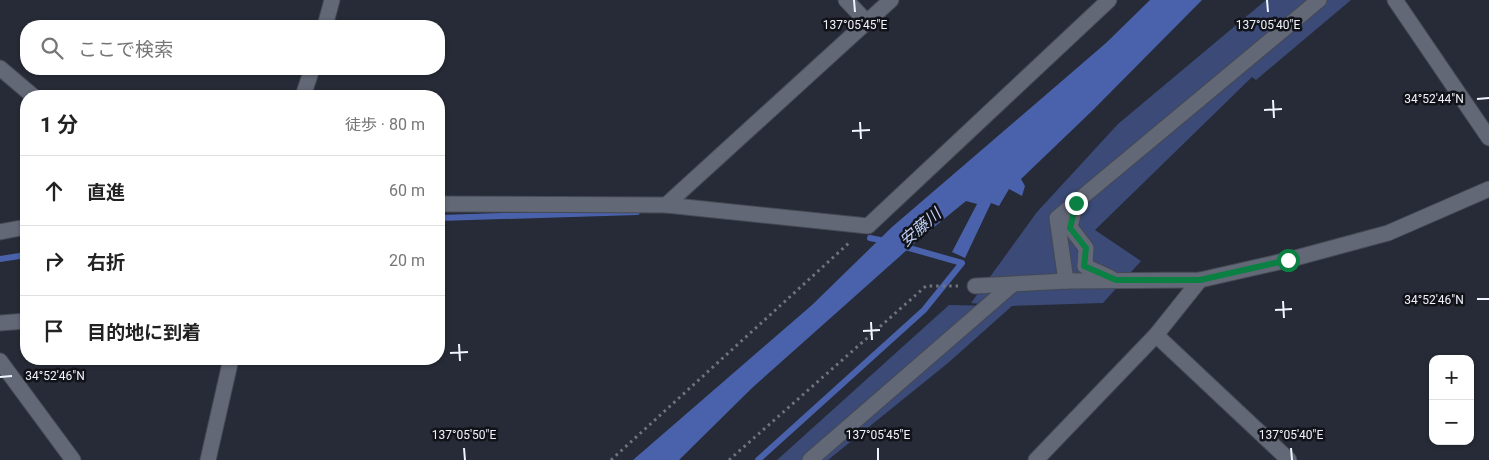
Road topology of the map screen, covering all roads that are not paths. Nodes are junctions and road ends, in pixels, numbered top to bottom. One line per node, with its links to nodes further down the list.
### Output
1 (332, 0): 7 (street)
2 (846, 0): 8 (street)
3 (891, 0): 8 (street)
4 (1109, 0): 17 (street)
5 (1319, 0): 15 (street)
6 (1395, 0): 13 (street)
7 (327, 20)
8 (866, 22): 17 (street)
9 (0, 68): 11 (street)
10 (310, 75): 12 (street)
11 (27, 90)
12 (305, 90)
13 (1489, 138)
14 (1489, 190): 21 (street)
15 (1076, 203): 20 (street); 22 (street)
16 (445, 204): 17 (street)
17 (666, 205)
18 (20, 228): 19 (street)
19 (0, 232)
20 (1116, 280): 21 (street); 22 (street)
21 (1200, 280): 27 (street)
22 (1066, 281): 23 (street)
23 (1013, 284): 24 (street); 32 (street)
24 (975, 286)
25 (20, 321): 26 (street)
26 (0, 323)
27 (1156, 335): 33 (street); 34 (street)
28 (0, 361): 30 (street)
29 (231, 365): 31 (street)
30 (73, 460)
31 (208, 460)
32 (810, 460)
33 (1036, 460)
34 (1289, 460)

